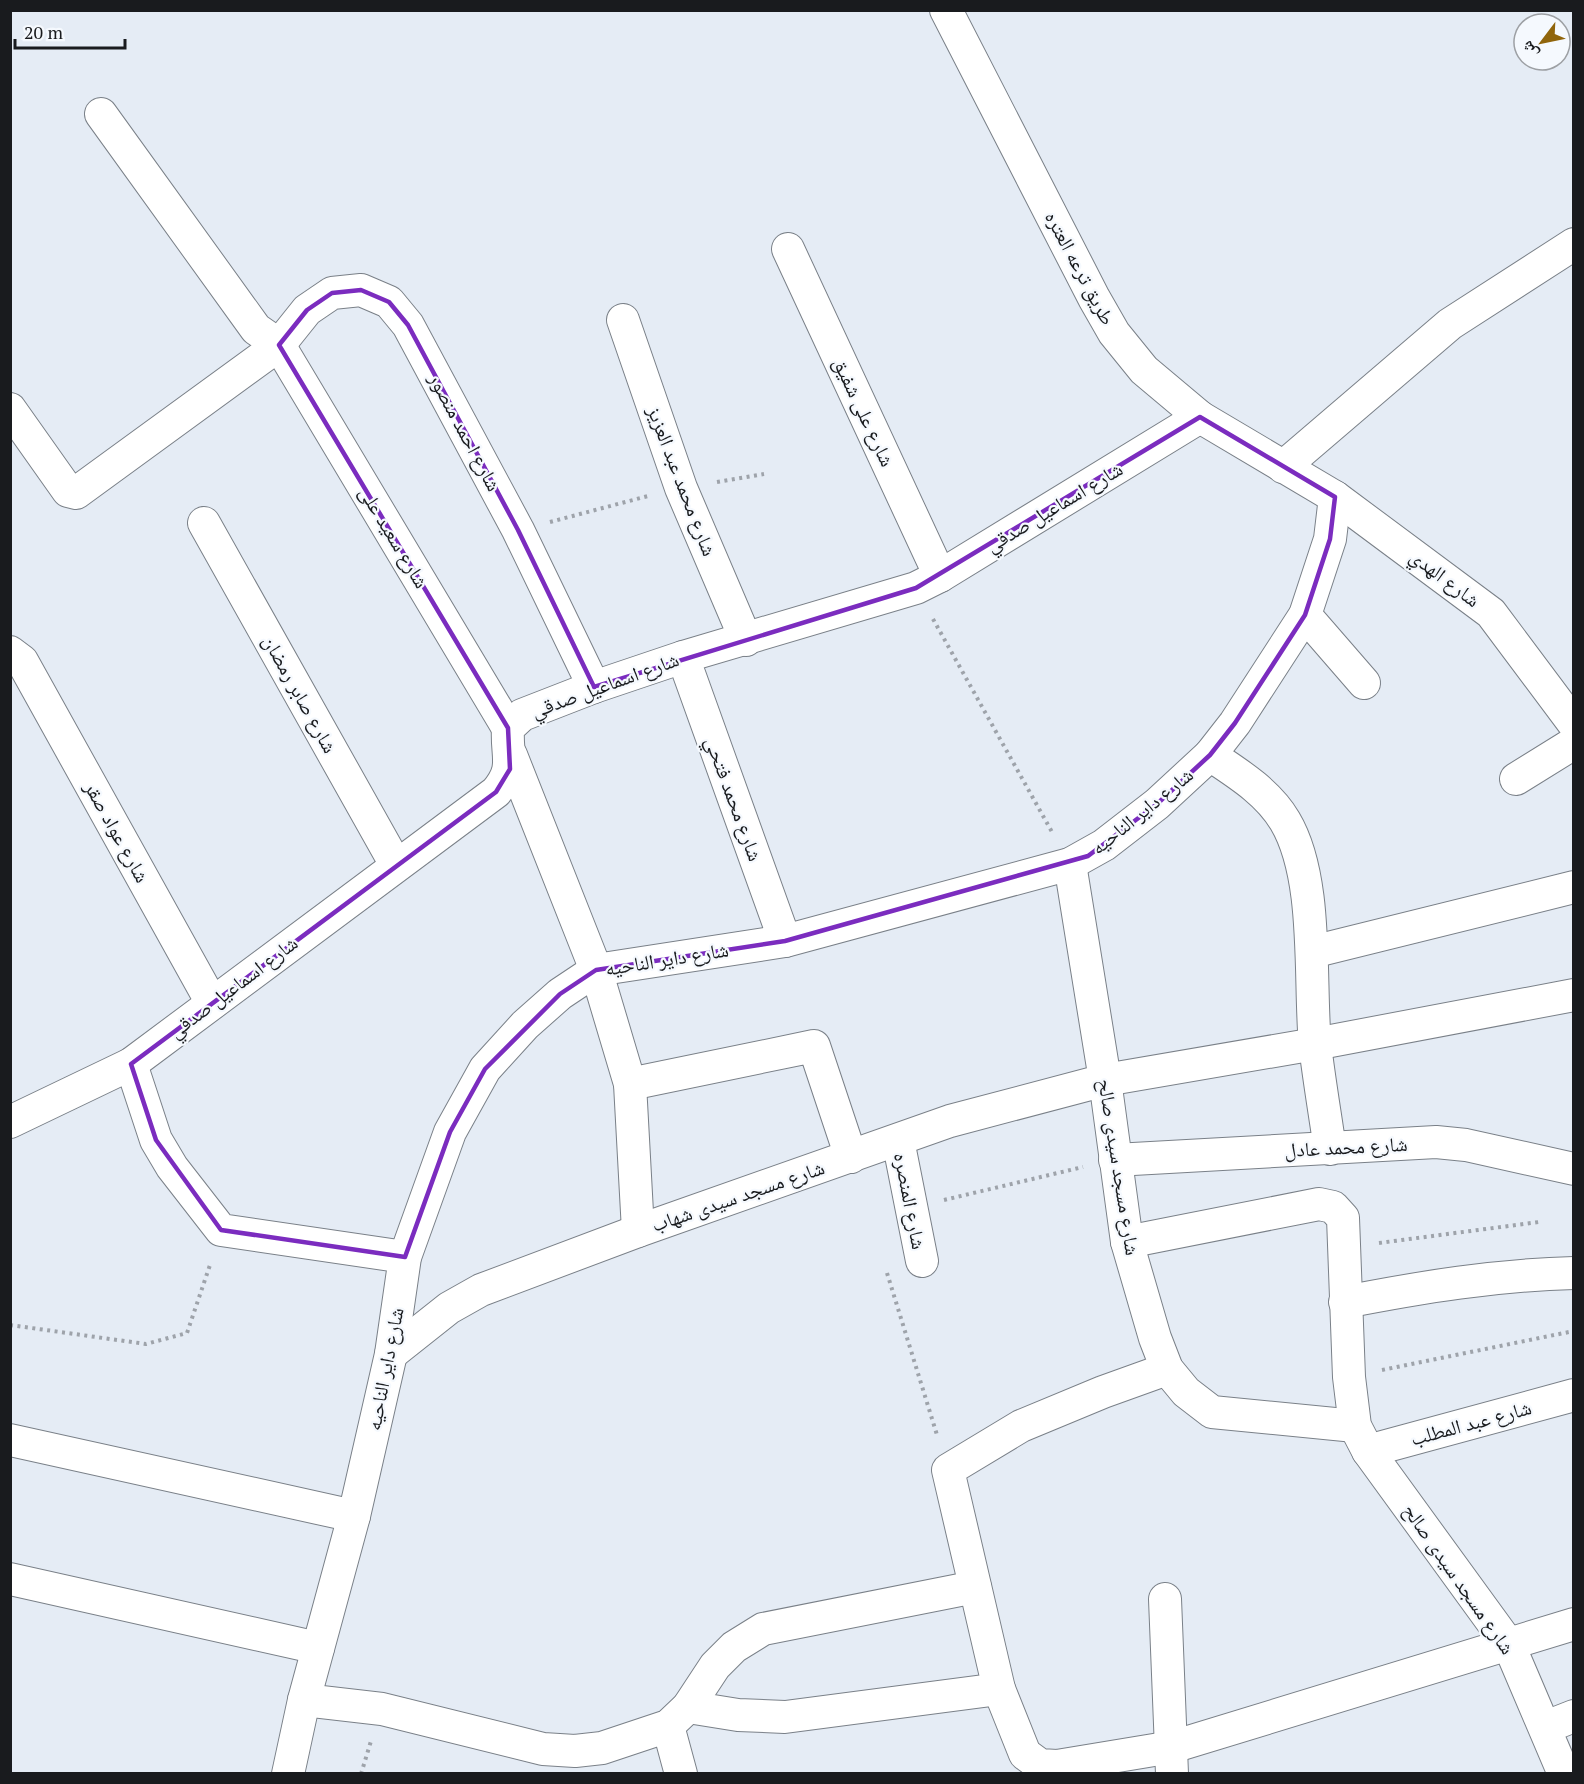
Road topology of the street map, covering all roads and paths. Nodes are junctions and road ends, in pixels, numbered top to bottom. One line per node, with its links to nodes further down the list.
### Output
1 (945, 10): 8 (street, طريق ترعه العتره)
2 (101, 114): 6 (street, شارع سعيد على)
3 (1574, 244): 9 (street)
4 (788, 249): 15 (street, شارع على شفيق)
5 (623, 320): 11 (street, شارع محمد عبد العزيز)
6 (279, 345): 7 (street); 14 (street, شارع احمد منصور); 23 (street, شارع سعيد على)
7 (10, 410)
8 (1200, 417): 9 (street, طريق ترعه العتره); 15 (street, شارع اسماعيل صدقي)
9 (1283, 467): 12 (street, شارع الهدي)
10 (764, 474): 11 (path)
11 (681, 488): 14 (path); 17 (street, شارع محمد عبد العزيز)
12 (1335, 497): 16 (street, شارع داير الناحيه); 22 (street, شارع الهدي)
13 (204, 523): 28 (street, شارع صابر رمضان)
14 (518, 530): 21 (street, شارع احمد منصور)
15 (928, 582): 17 (street, شارع اسماعيل صدقي); 27 (path)
16 (1305, 615): 20 (street); 25 (street, شارع داير الناحيه)
17 (746, 640): 19 (street, شارع اسماعيل صدقي)
18 (16, 657): 34 (street, شارع عواد صقر)
19 (683, 657): 21 (street, شارع اسماعيل صدقي); 30 (street, شارع محمد فتحي)
20 (1364, 684)
21 (594, 687): 23 (street, شارع اسماعيل صدقي)
22 (1574, 724)
23 (510, 742): 28 (street, شارع اسماعيل صدقي); 32 (street, شارع سعيد على)
24 (1574, 743): 26 (street)
25 (1210, 755): 27 (street, شارع داير الناحيه); 31 (street)
26 (1516, 779)
27 (1070, 864): 30 (street, شارع داير الناحيه); 37 (street, شارع مسجد سيدى صالح)
28 (396, 865): 34 (street, شارع اسماعيل صدقي)
29 (1574, 887): 31 (street)
30 (785, 941): 32 (street, شارع داير الناحيه)
31 (1312, 952): 35 (street)
32 (596, 970): 38 (street, شارع سعيد على); 51 (street, شارع داير الناحيه)
33 (1574, 995): 35 (street, شارع مسجد سيدى شهاب)
34 (212, 1002): 36 (street, شارع اسماعيل صدقي)
35 (1315, 1044): 37 (street, شارع مسجد سيدى شهاب); 41 (street)
36 (131, 1064): 39 (street, شارع اسماعيل صدقي); 47 (street)
37 (1105, 1080): 40 (street, شارع مسجد سيدى شهاب); 43 (street, شارع مسجد سيدى صالح)
38 (630, 1084): 42 (street); 48 (street, شارع سعيد على)
39 (10, 1122)
40 (898, 1140): 42 (street, شارع مسجد سيدى شهاب); 45 (street, شارع المنصره)
41 (1330, 1149): 43 (street, شارع محمد عادل); 44 (street, شارع محمد عادل)
42 (851, 1157): 48 (street, شارع مسجد سيدى شهاب)
43 (1115, 1160): 45 (path); 49 (street, شارع مسجد سيدى صالح)
44 (1574, 1169)
45 (911, 1208): 52 (street, شارع المنصره)
46 (1539, 1222): 50 (path)
47 (221, 1230): 51 (street); 56 (path)
48 (638, 1231): 58 (street, شارع مسجد سيدى شهاب)
49 (1127, 1242): 50 (street, شارع مسجد سيدى صالح); 59 (street, شارع مسجد سيدى صالح)
50 (1344, 1247): 55 (street, شارع مسجد سيدى صالح)
51 (405, 1257): 58 (street, شارع داير الناحيه)
52 (922, 1261)
53 (886, 1270): 64 (path)
54 (1574, 1273): 55 (street)
55 (1346, 1302): 60 (street, شارع مسجد سيدى صالح)
56 (10, 1325)
57 (1574, 1331): 60 (path)
58 (391, 1354): 65 (street, شارع داير الناحيه)
59 (1167, 1369): 62 (street, شارع مسجد سيدى صالح); 64 (street)
60 (1349, 1377): 62 (street, شارع مسجد سيدى صالح)
61 (1574, 1395): 62 (street, شارع عبد المطلب)
62 (1362, 1438): 70 (street, شارع مسجد سيدى صالح)
63 (10, 1440): 65 (street)
64 (948, 1470): 67 (street)
65 (354, 1516): 71 (street, شارع داير الناحيه)
66 (10, 1579): 71 (street)
67 (975, 1587): 72 (street); 74 (street)
68 (1165, 1599): 76 (street)
69 (1574, 1624): 70 (street)
70 (1509, 1645): 75 (street, شارع مسجد سيدى صالح); 76 (street)
71 (318, 1648): 73 (street, شارع داير الناحيه)
72 (999, 1689): 74 (street); 76 (street)
73 (304, 1700): 74 (street); 77 (street, شارع داير الناحيه)
74 (678, 1716): 78 (street)
75 (1560, 1722): 79 (street, شارع مسجد سيدى صالح)
76 (1172, 1760)
77 (288, 1773)
78 (681, 1773)
79 (1564, 1773)

